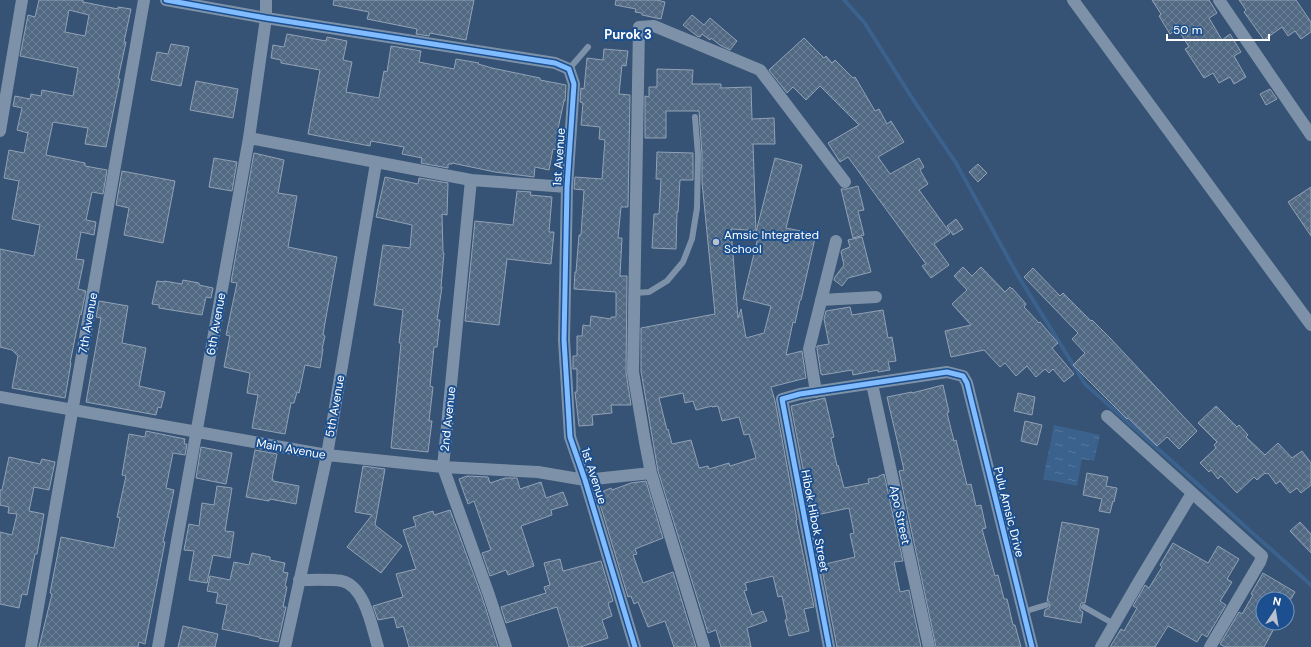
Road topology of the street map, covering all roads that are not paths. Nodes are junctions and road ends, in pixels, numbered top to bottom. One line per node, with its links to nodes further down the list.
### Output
1 (22, 0): 11 (street)
2 (144, 0): 26 (street, 7th Avenue)
3 (166, 0): 7 (street)
4 (266, 0): 7 (street, 6th Avenue)
5 (1073, 0): 22 (street)
6 (1219, 0): 12 (street)
7 (266, 18): 9 (street); 13 (street, 6th Avenue)
8 (588, 47): 9 (lane)
9 (569, 69): 17 (street, 1st Avenue)
10 (695, 117): 19 (lane)
11 (0, 131)
12 (1311, 135)
13 (249, 138): 14 (street); 28 (street, 6th Avenue)
14 (376, 163): 15 (street); 29 (street, 5th Avenue)
15 (471, 180): 17 (street); 30 (street, 2nd Avenue)
16 (845, 182): 19 (street)
17 (567, 187): 32 (street, 1st Avenue)
18 (836, 241): 21 (street)
19 (635, 293): 31 (street)
20 (876, 297): 21 (street)
21 (820, 300): 24 (street)
22 (1311, 326)
23 (872, 384): 24 (street); 37 (street, Pulu Amsic Drive); 47 (street, Apo Street)
24 (816, 392): 46 (street, Hibok Hibok Street)
25 (0, 397): 26 (street, Main Avenue)
26 (72, 410): 28 (street, Main Avenue); 39 (street, 7th Avenue)
27 (1107, 416): 33 (street)
28 (197, 432): 29 (street, Main Avenue); 40 (street, 6th Avenue)
29 (327, 455): 30 (street, Main Avenue); 34 (street, 5th Avenue)
30 (443, 467): 32 (street, Main Avenue); 43 (street, 2nd Avenue)
31 (651, 473): 32 (street, Main Avenue); 45 (street)
32 (585, 480): 44 (street, 1st Avenue)
33 (1192, 494): 38 (street); 50 (street)
34 (298, 580): 41 (street, 5th Avenue); 42 (street)
35 (1046, 605): 37 (lane)
36 (1084, 607): 38 (lane)
37 (1023, 612): 48 (street, Pulu Amsic Drive)
38 (1114, 624): 49 (street)
39 (31, 647)
40 (158, 647)
41 (285, 647)
42 (378, 647)
43 (506, 647)
44 (635, 647)
45 (704, 647)
46 (829, 647)
47 (929, 647)
48 (1032, 647)
49 (1101, 647)
50 (1210, 647)

